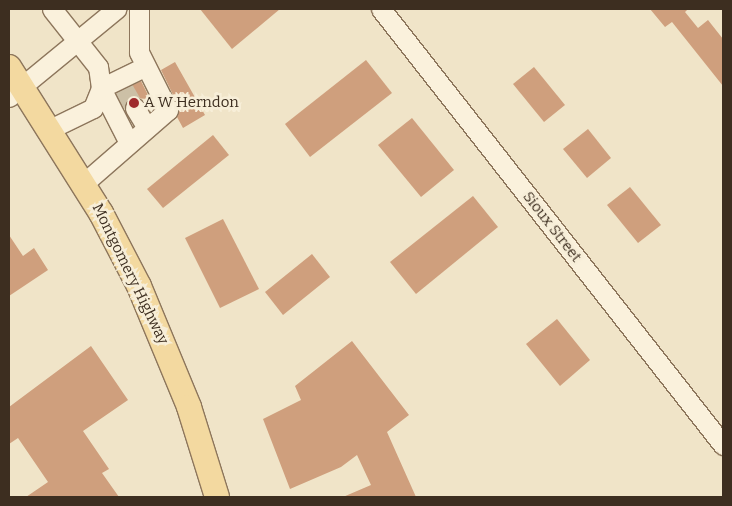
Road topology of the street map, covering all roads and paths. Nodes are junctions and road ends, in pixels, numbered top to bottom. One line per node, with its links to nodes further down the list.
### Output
1 (53, 9): 5 (street)
2 (116, 9): 5 (street)
3 (139, 9): 7 (street)
4 (381, 9): 15 (street, Sioux Street)
5 (78, 42): 8 (street); 9 (street)
6 (9, 67): 9 (main road, Montgomery Highway)
7 (144, 67): 8 (street); 12 (street)
8 (101, 88): 11 (street); 13 (street)
9 (16, 92): 11 (main road, Montgomery Highway)
10 (136, 108): 12 (street)
11 (50, 128): 14 (main road, Montgomery Highway)
12 (147, 128): 13 (street)
13 (129, 143): 14 (street)
14 (84, 183): 16 (main road, Montgomery Highway)
15 (723, 445)
16 (218, 497)

